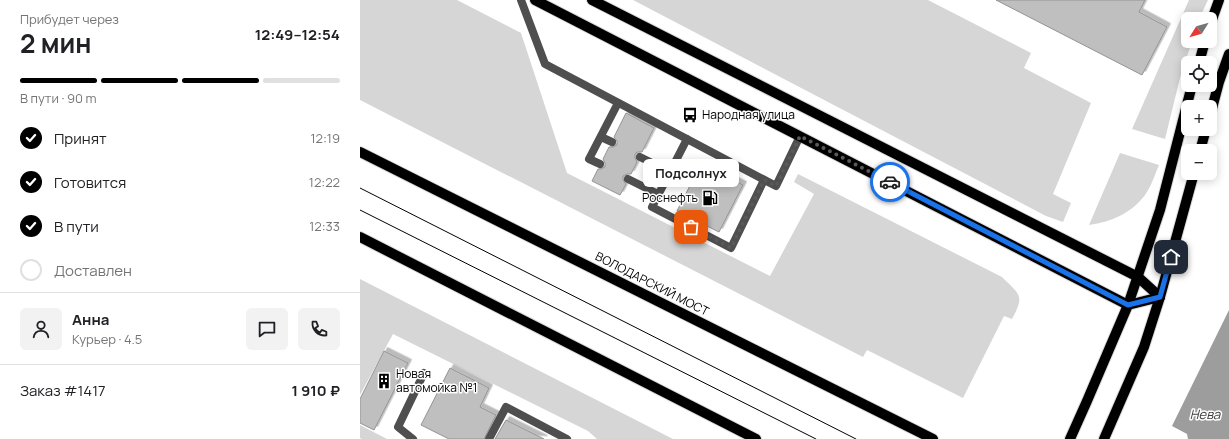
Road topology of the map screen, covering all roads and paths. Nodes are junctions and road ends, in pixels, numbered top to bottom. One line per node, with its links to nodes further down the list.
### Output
1 (521, 0): 9 (lane)
2 (535, 0): 10 (main road)
3 (592, 0): 23 (main road)
4 (1220, 0): 5 (main road)
5 (1215, 12)
6 (1229, 54): 8 (main road)
7 (1190, 92): 23 (main road)
8 (1215, 100)
9 (618, 103): 11 (lane); 12 (lane)
10 (800, 136): 19 (lane); 25 (main road)
11 (601, 137): 13 (lane); 16 (lane)
12 (687, 139): 17 (lane); 19 (lane)
13 (612, 142)
14 (360, 152): 31 (main road, ВОЛОДАРСКИЙ МОСТ)
15 (640, 157): 17 (lane)
16 (600, 164)
17 (670, 172): 21 (lane)
18 (628, 179): 21 (lane)
19 (764, 180): 21 (lane)
20 (1192, 180): 24 (main road)
21 (658, 194)
22 (360, 237): 30 (main road)
23 (1138, 277): 24 (main road); 25 (main road)
24 (1160, 297): 25 (main road); 33 (main road)
25 (1128, 305): 32 (main road)
26 (424, 373): 27 (lane)
27 (413, 439)
28 (489, 439): 29 (lane)
29 (567, 439)
30 (756, 439)
31 (933, 439)
32 (1070, 439)
33 (1104, 439)

